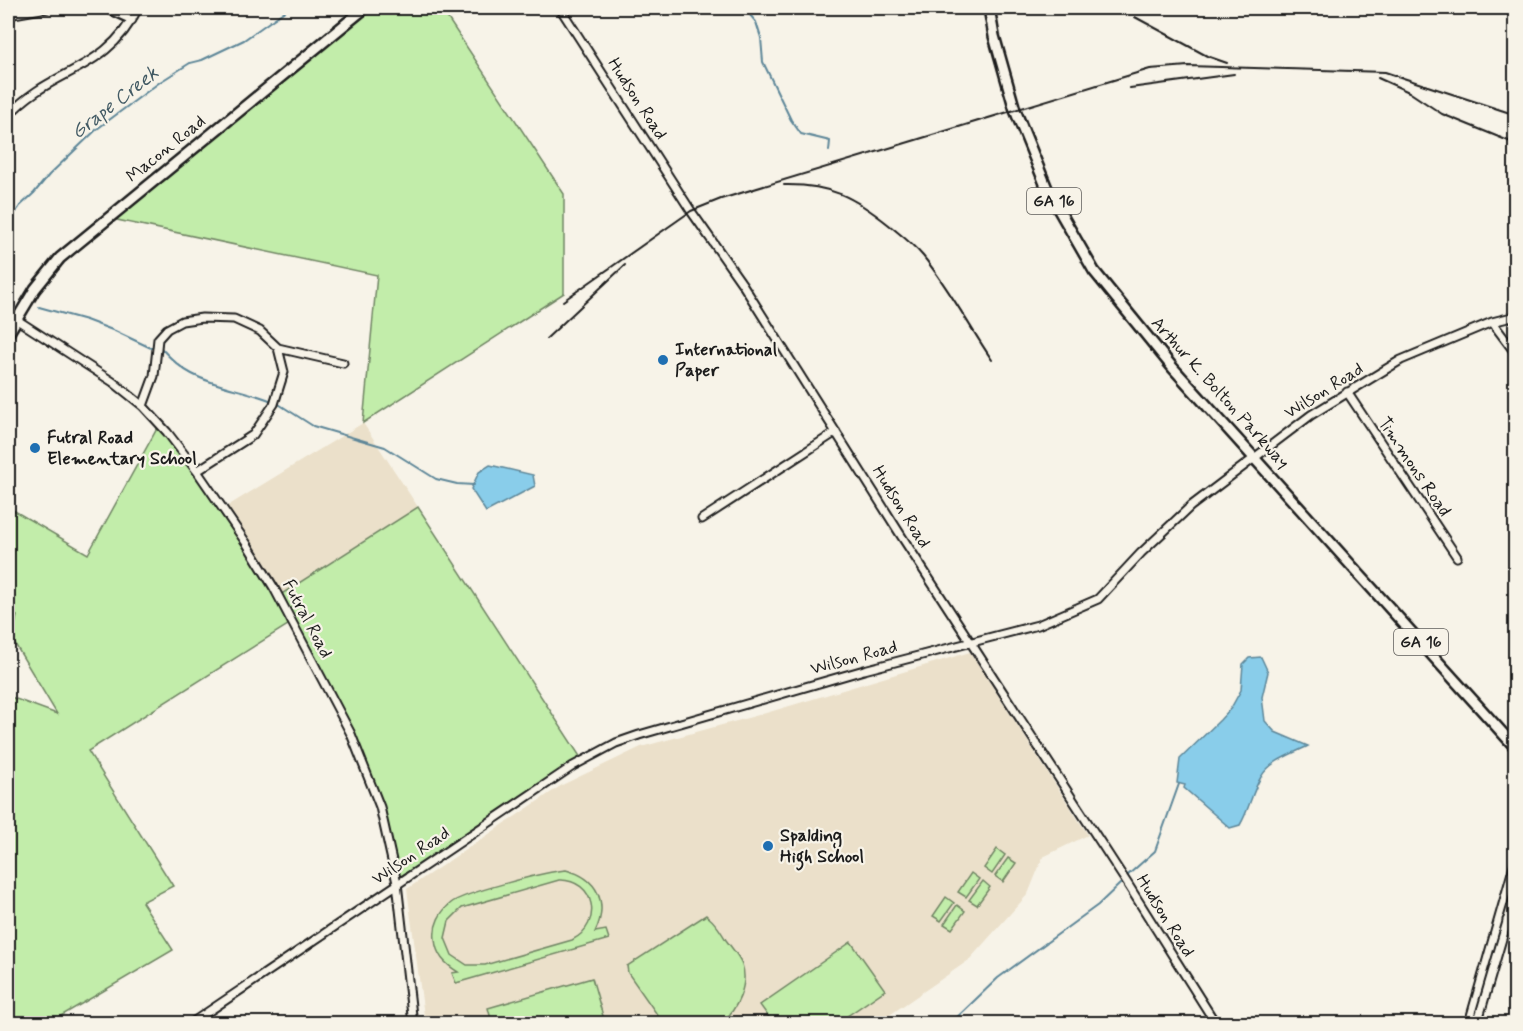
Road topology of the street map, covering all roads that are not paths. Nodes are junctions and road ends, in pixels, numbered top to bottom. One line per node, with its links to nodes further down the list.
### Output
1 (47, 8): 7 (street)
2 (106, 8): 8 (street)
3 (138, 8): 8 (street)
4 (365, 8): 11 (main road, Macon Road)
5 (560, 8): 19 (street, Hudson Road)
6 (989, 8): 20 (main road, Arthur K. Bolton Parkway / GA 16)
7 (8, 15)
8 (132, 20): 9 (street)
9 (8, 117)
10 (1515, 316): 12 (street, Wilson Road)
11 (12, 317): 13 (main road, Macon Road); 18 (street, Futral Road)
12 (1492, 322): 15 (street); 17 (street, Wilson Road)
13 (8, 334)
14 (278, 348): 16 (street); 18 (street); 21 (street)
15 (1515, 354)
16 (343, 363)
17 (1347, 392): 20 (street, Wilson Road); 23 (street, Timmons Road)
18 (143, 406): 21 (street, Futral Road)
19 (836, 432): 22 (street); 24 (street, Hudson Road)
20 (1254, 456): 24 (street, Wilson Road); 25 (main road, Arthur K. Bolton Parkway / GA 16)
21 (196, 471): 26 (street, Futral Road)
22 (702, 519)
23 (1457, 558)
24 (971, 644): 26 (street, Wilson Road); 32 (street, Hudson Road)
25 (1515, 748)
26 (396, 883): 30 (street, Wilson Road); 31 (street, Futral Road)
27 (1515, 891): 28 (street)
28 (1507, 920): 29 (street); 33 (street)
29 (1515, 923)
30 (190, 1023)
31 (413, 1023)
32 (1216, 1023)
33 (1477, 1023)

